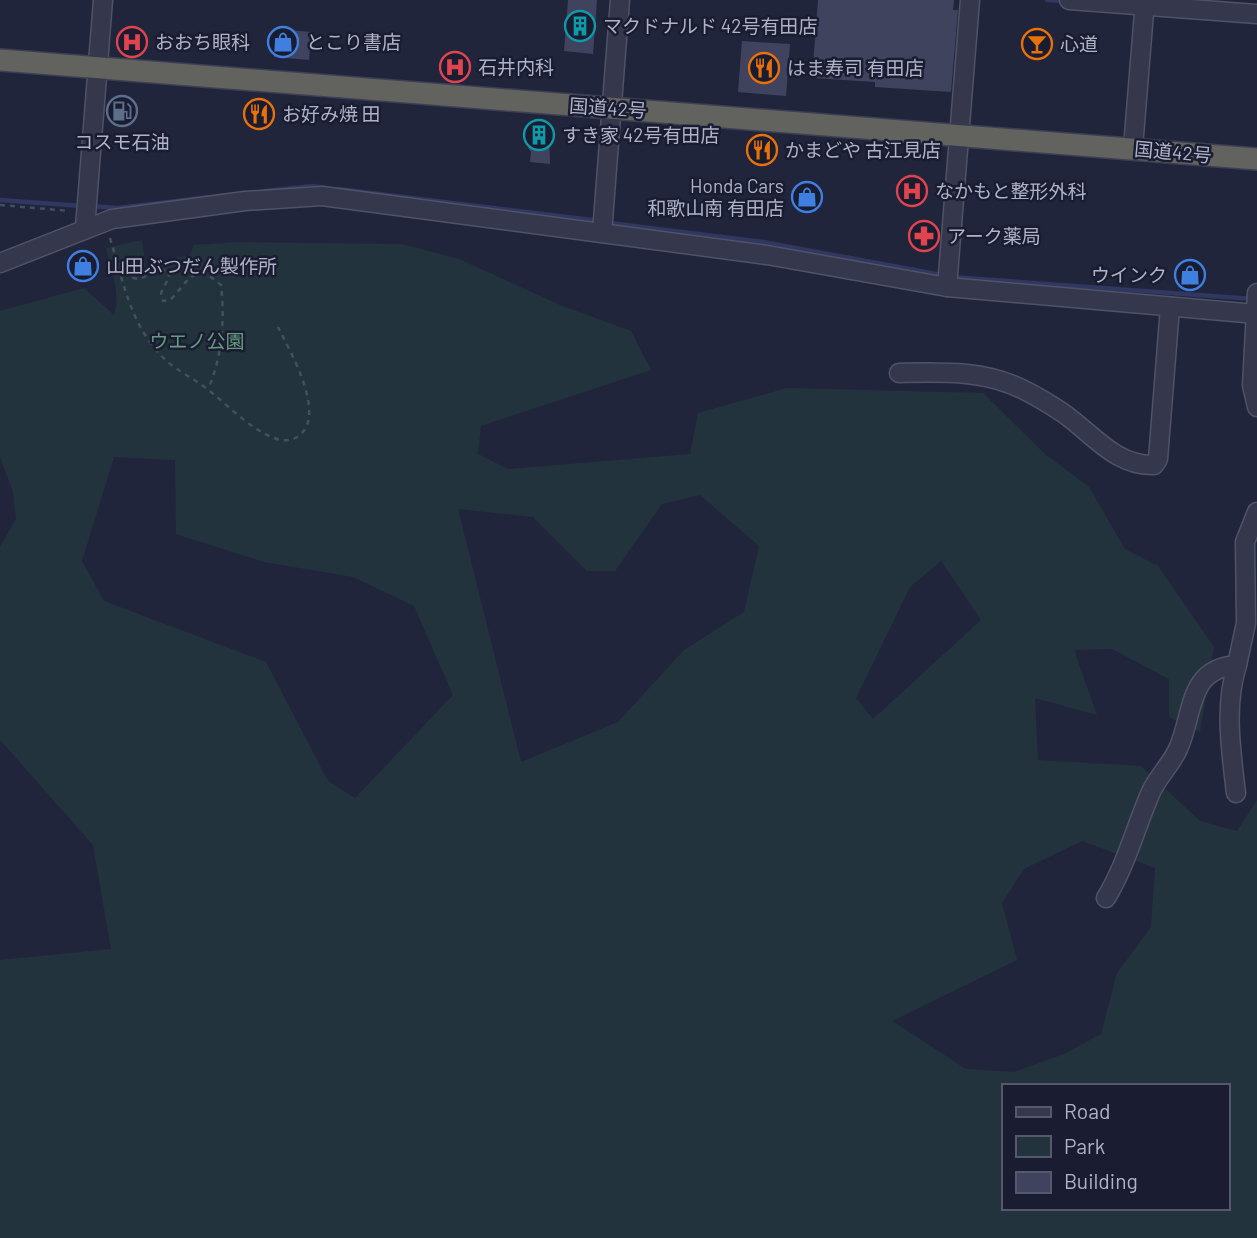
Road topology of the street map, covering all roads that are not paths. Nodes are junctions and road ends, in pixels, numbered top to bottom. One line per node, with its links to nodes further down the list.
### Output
1 (103, 0): 8 (street)
2 (620, 0): 9 (street)
3 (970, 0): 10 (street)
4 (1069, 0): 5 (street)
5 (1144, 3): 6 (street); 11 (street)
6 (1257, 14)
7 (0, 60): 8 (highway, 国道42号)
8 (98, 68): 9 (highway, 国道42号); 13 (street)
9 (611, 108): 10 (highway, 国道42号); 14 (street)
10 (959, 135): 11 (highway, 国道42号); 16 (street)
11 (1133, 148): 12 (highway, 国道42号)
12 (1257, 159)
13 (85, 220): 14 (street); 15 (street)
14 (602, 233): 16 (street)
15 (0, 263)
16 (947, 287): 18 (street)
17 (1257, 293): 19 (street)
18 (1170, 307): 19 (street); 20 (street)
19 (1256, 314): 21 (street)
20 (899, 373)
21 (1257, 407)
22 (1256, 518): 23 (street)
23 (1237, 665): 24 (street); 25 (street)
24 (1236, 793)
25 (1106, 898)

